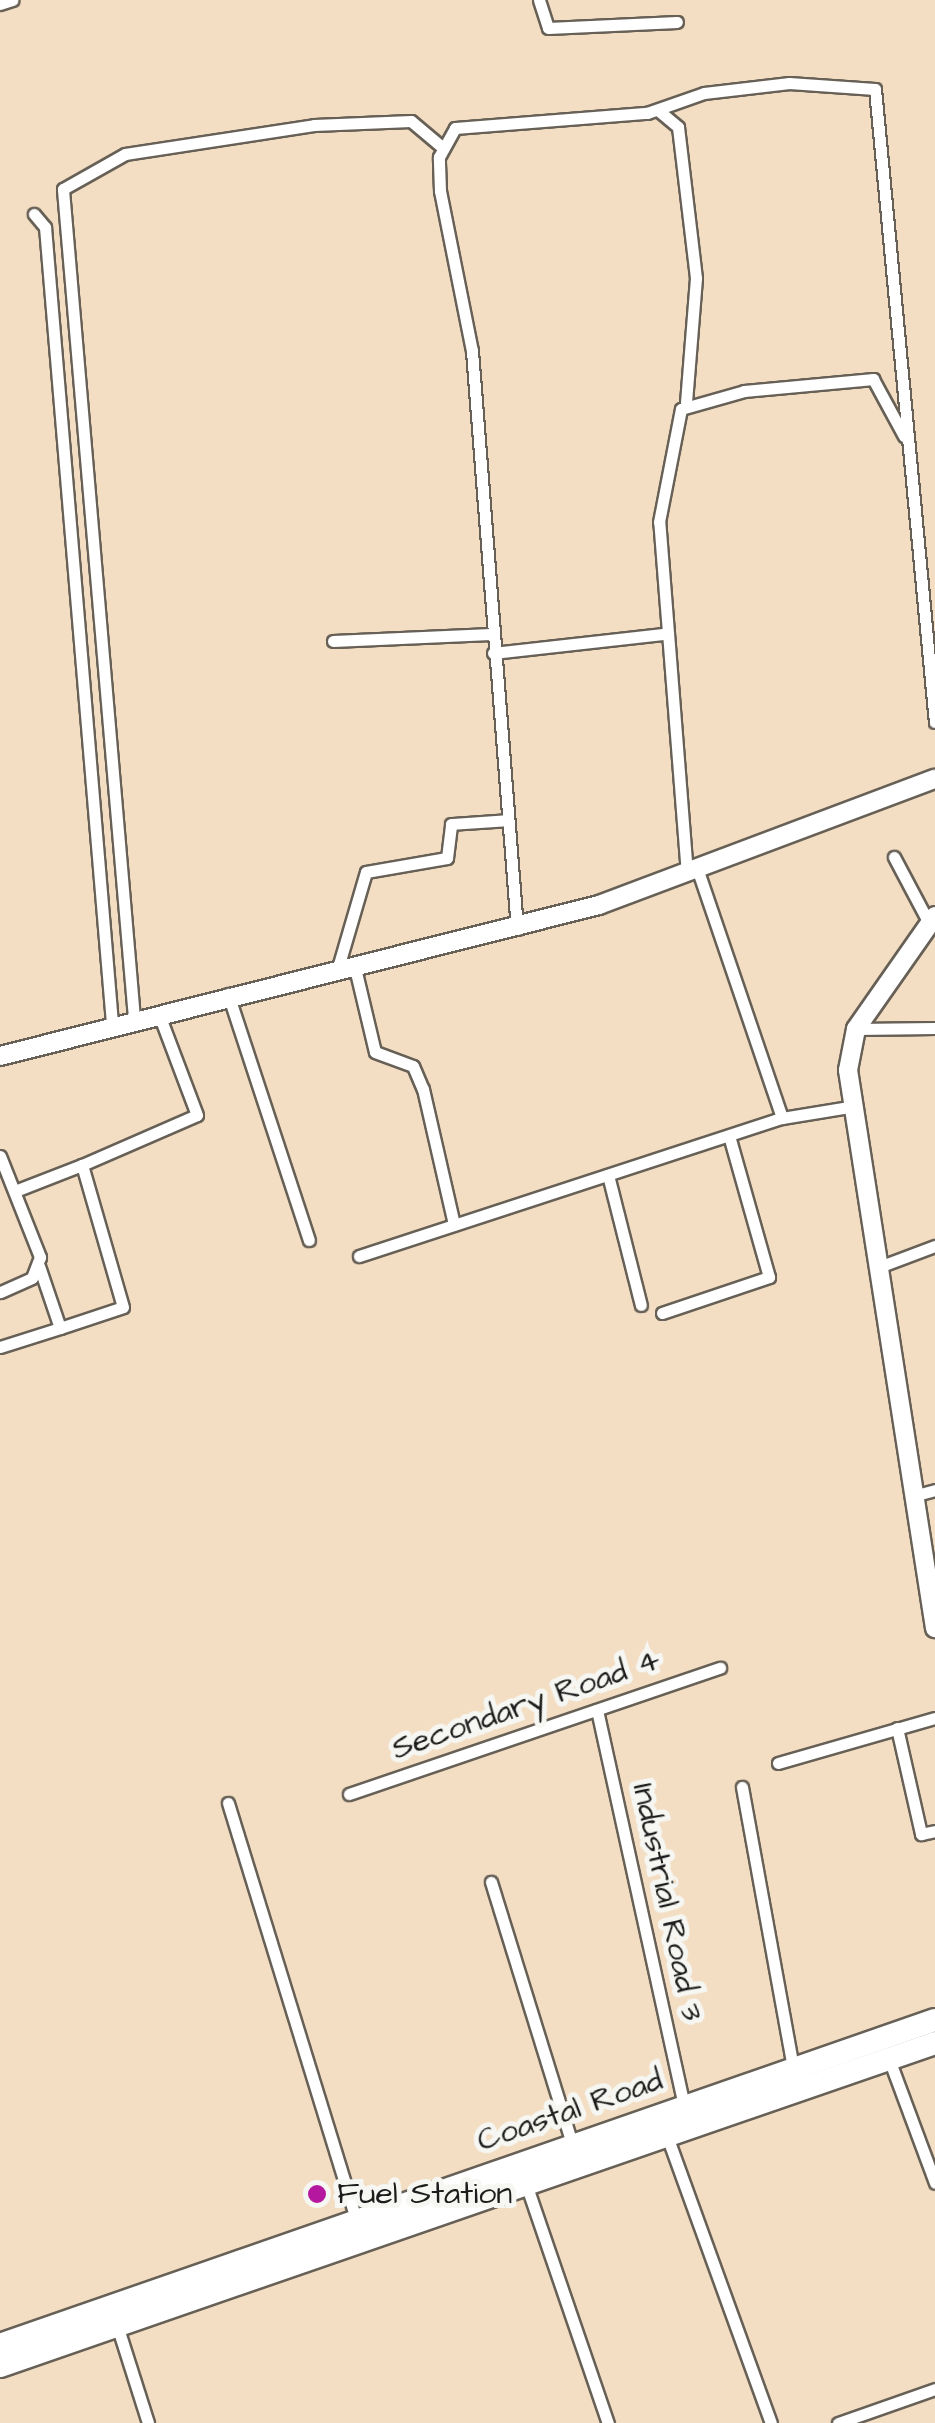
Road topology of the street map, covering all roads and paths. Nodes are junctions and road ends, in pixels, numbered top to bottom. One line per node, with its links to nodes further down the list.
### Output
1 (12, 0): 3 (street)
2 (539, 0): 4 (street)
3 (0, 4)
4 (677, 22)
5 (659, 112): 6 (street); 8 (street); 9 (street)
6 (442, 148): 10 (street); 24 (street)
7 (34, 214): 25 (street)
8 (686, 403): 9 (street); 11 (street)
9 (909, 450): 14 (street)
10 (491, 634): 12 (street); 13 (street)
11 (662, 634): 13 (street); 18 (street)
12 (333, 641)
13 (493, 653): 16 (street)
14 (935, 722)
15 (935, 779): 18 (street)
16 (508, 820): 20 (street); 21 (street)
17 (894, 857): 19 (street)
18 (692, 872): 20 (street); 30 (street)
19 (932, 919): 27 (street)
20 (517, 928): 21 (street)
21 (346, 969): 22 (street); 36 (street)
22 (228, 994): 23 (street); 37 (street)
23 (158, 1012): 24 (street); 33 (street)
24 (134, 1018): 25 (street)
25 (112, 1024): 28 (street)
26 (935, 1028): 27 (street)
27 (856, 1029): 29 (street)
28 (0, 1056)
29 (849, 1106): 30 (street); 41 (street)
30 (782, 1118): 31 (street)
31 (728, 1136): 34 (street); 44 (street)
32 (0, 1156): 35 (street)
33 (82, 1165): 35 (street); 45 (street)
34 (608, 1175): 36 (street); 43 (street)
35 (15, 1191): 40 (street)
36 (454, 1224): 39 (street)
37 (309, 1240)
38 (935, 1246): 41 (street)
39 (359, 1256)
40 (38, 1266): 42 (street); 45 (street)
41 (879, 1268): 48 (street)
42 (0, 1292)
43 (640, 1305)
44 (662, 1313)
45 (60, 1328): 46 (street)
46 (0, 1347)
47 (935, 1490): 48 (street)
48 (913, 1496): 49 (street)
49 (935, 1628)
50 (720, 1668): 51 (street, Secondary Road 4)
51 (597, 1710): 56 (street, Secondary Road 4); 64 (street, Industrial Road 3)
52 (935, 1718): 53 (street)
53 (898, 1728): 54 (street); 58 (street)
54 (778, 1763)
55 (742, 1787): 63 (street)
56 (349, 1794)
57 (228, 1803): 69 (street)
58 (935, 1831)
59 (490, 1882): 66 (street)
60 (935, 2020): 63 (highway, Coastal Road)
61 (935, 2044): 62 (highway, Coastal Road)
62 (889, 2059): 65 (highway, Coastal Road); 67 (street)
63 (793, 2068): 64 (highway, Coastal Road)
64 (684, 2106): 66 (highway, Coastal Road)
65 (667, 2136): 68 (highway, Coastal Road); 76 (street)
66 (572, 2144): 69 (highway, Coastal Road)
67 (935, 2183)
68 (526, 2184): 70 (highway, Coastal Road); 75 (street)
69 (356, 2220): 70 (highway, Coastal Road)
70 (114, 2316): 71 (highway, Coastal Road); 72 (highway, Coastal Road); 74 (street)
71 (0, 2345)
72 (0, 2366)
73 (935, 2390): 77 (street)
74 (148, 2423)
75 (608, 2423)
76 (772, 2423)
77 (838, 2423)

